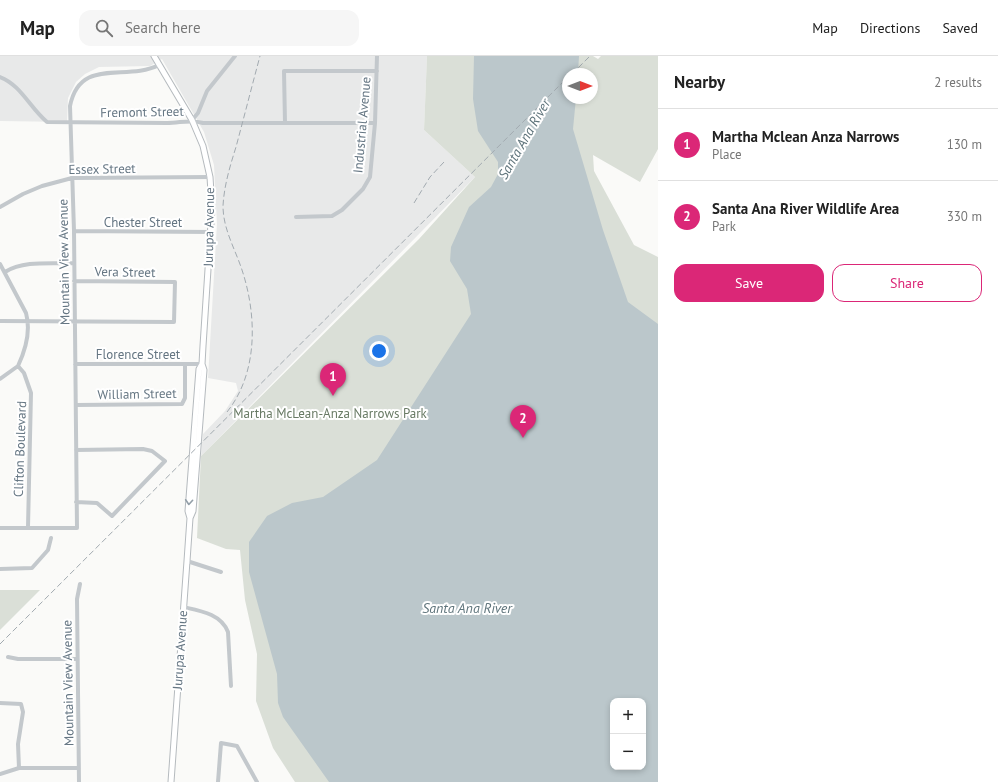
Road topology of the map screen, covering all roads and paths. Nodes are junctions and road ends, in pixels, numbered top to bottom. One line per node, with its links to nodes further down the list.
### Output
1 (154, 56): 4 (main road, Jurupa Avenue)
2 (235, 56): 7 (street)
3 (378, 56): 5 (street, Industrial Avenue)
4 (159, 65): 7 (main road, Jurupa Avenue); 8 (street, Mountain View Avenue)
5 (377, 71): 9 (street); 10 (street, Industrial Avenue)
6 (0, 77): 8 (street, Fremont Street)
7 (192, 120): 8 (street, Fremont Street); 9 (street, Fremont Street); 11 (main road, Jurupa Avenue)
8 (70, 122): 12 (street, Mountain View Avenue)
9 (285, 123): 10 (street, Fremont Street)
10 (375, 123): 14 (street, Industrial Avenue)
11 (210, 177): 12 (street, Essex Street); 16 (main road, Jurupa Avenue)
12 (72, 178): 13 (street, Essex Street); 15 (street, Mountain View Avenue)
13 (0, 207)
14 (296, 217)
15 (74, 231): 16 (street, Chester Street); 18 (street, Mountain View Avenue)
16 (211, 232): 26 (main road, Jurupa Avenue)
17 (0, 264): 19 (street)
18 (74, 264): 19 (street); 20 (street, Mountain View Avenue)
19 (5, 272): 22 (street)
20 (74, 281): 23 (street, Mountain View Avenue); 23 (street, Vera Street)
21 (0, 321): 22 (street)
22 (28, 321): 23 (street); 27 (street)
23 (75, 321): 24 (street, Mountain View Avenue)
24 (75, 364): 25 (street, Florence Street); 29 (street, Mountain View Avenue)
25 (185, 364): 26 (street, Florence Street); 29 (street, William Street)
26 (202, 364): 35 (main road, Jurupa Avenue)
27 (18, 366): 28 (street); 32 (street, Clifton Boulevard)
28 (0, 379)
29 (76, 405): 30 (street, Mountain View Avenue)
30 (76, 450): 31 (street, Mountain View Avenue); 31 (street)
31 (76, 502): 32 (street, Mountain View Avenue)
32 (28, 527): 33 (street)
33 (0, 528)
34 (50, 538): 36 (street)
35 (187, 562): 37 (street); 39 (main road, Jurupa Avenue)
36 (0, 569)
37 (221, 572)
38 (80, 584): 41 (street, Mountain View Avenue)
39 (183, 607): 42 (street); 48 (main road, Jurupa Avenue)
40 (8, 657): 41 (street)
41 (77, 659): 45 (street, Mountain View Avenue)
42 (231, 686)
43 (0, 703): 44 (street)
44 (19, 768): 45 (street); 46 (street)
45 (79, 768): 47 (street, Mountain View Avenue)
46 (0, 774)
47 (79, 782)
48 (171, 782)
49 (218, 782): 50 (street)
50 (257, 782)

